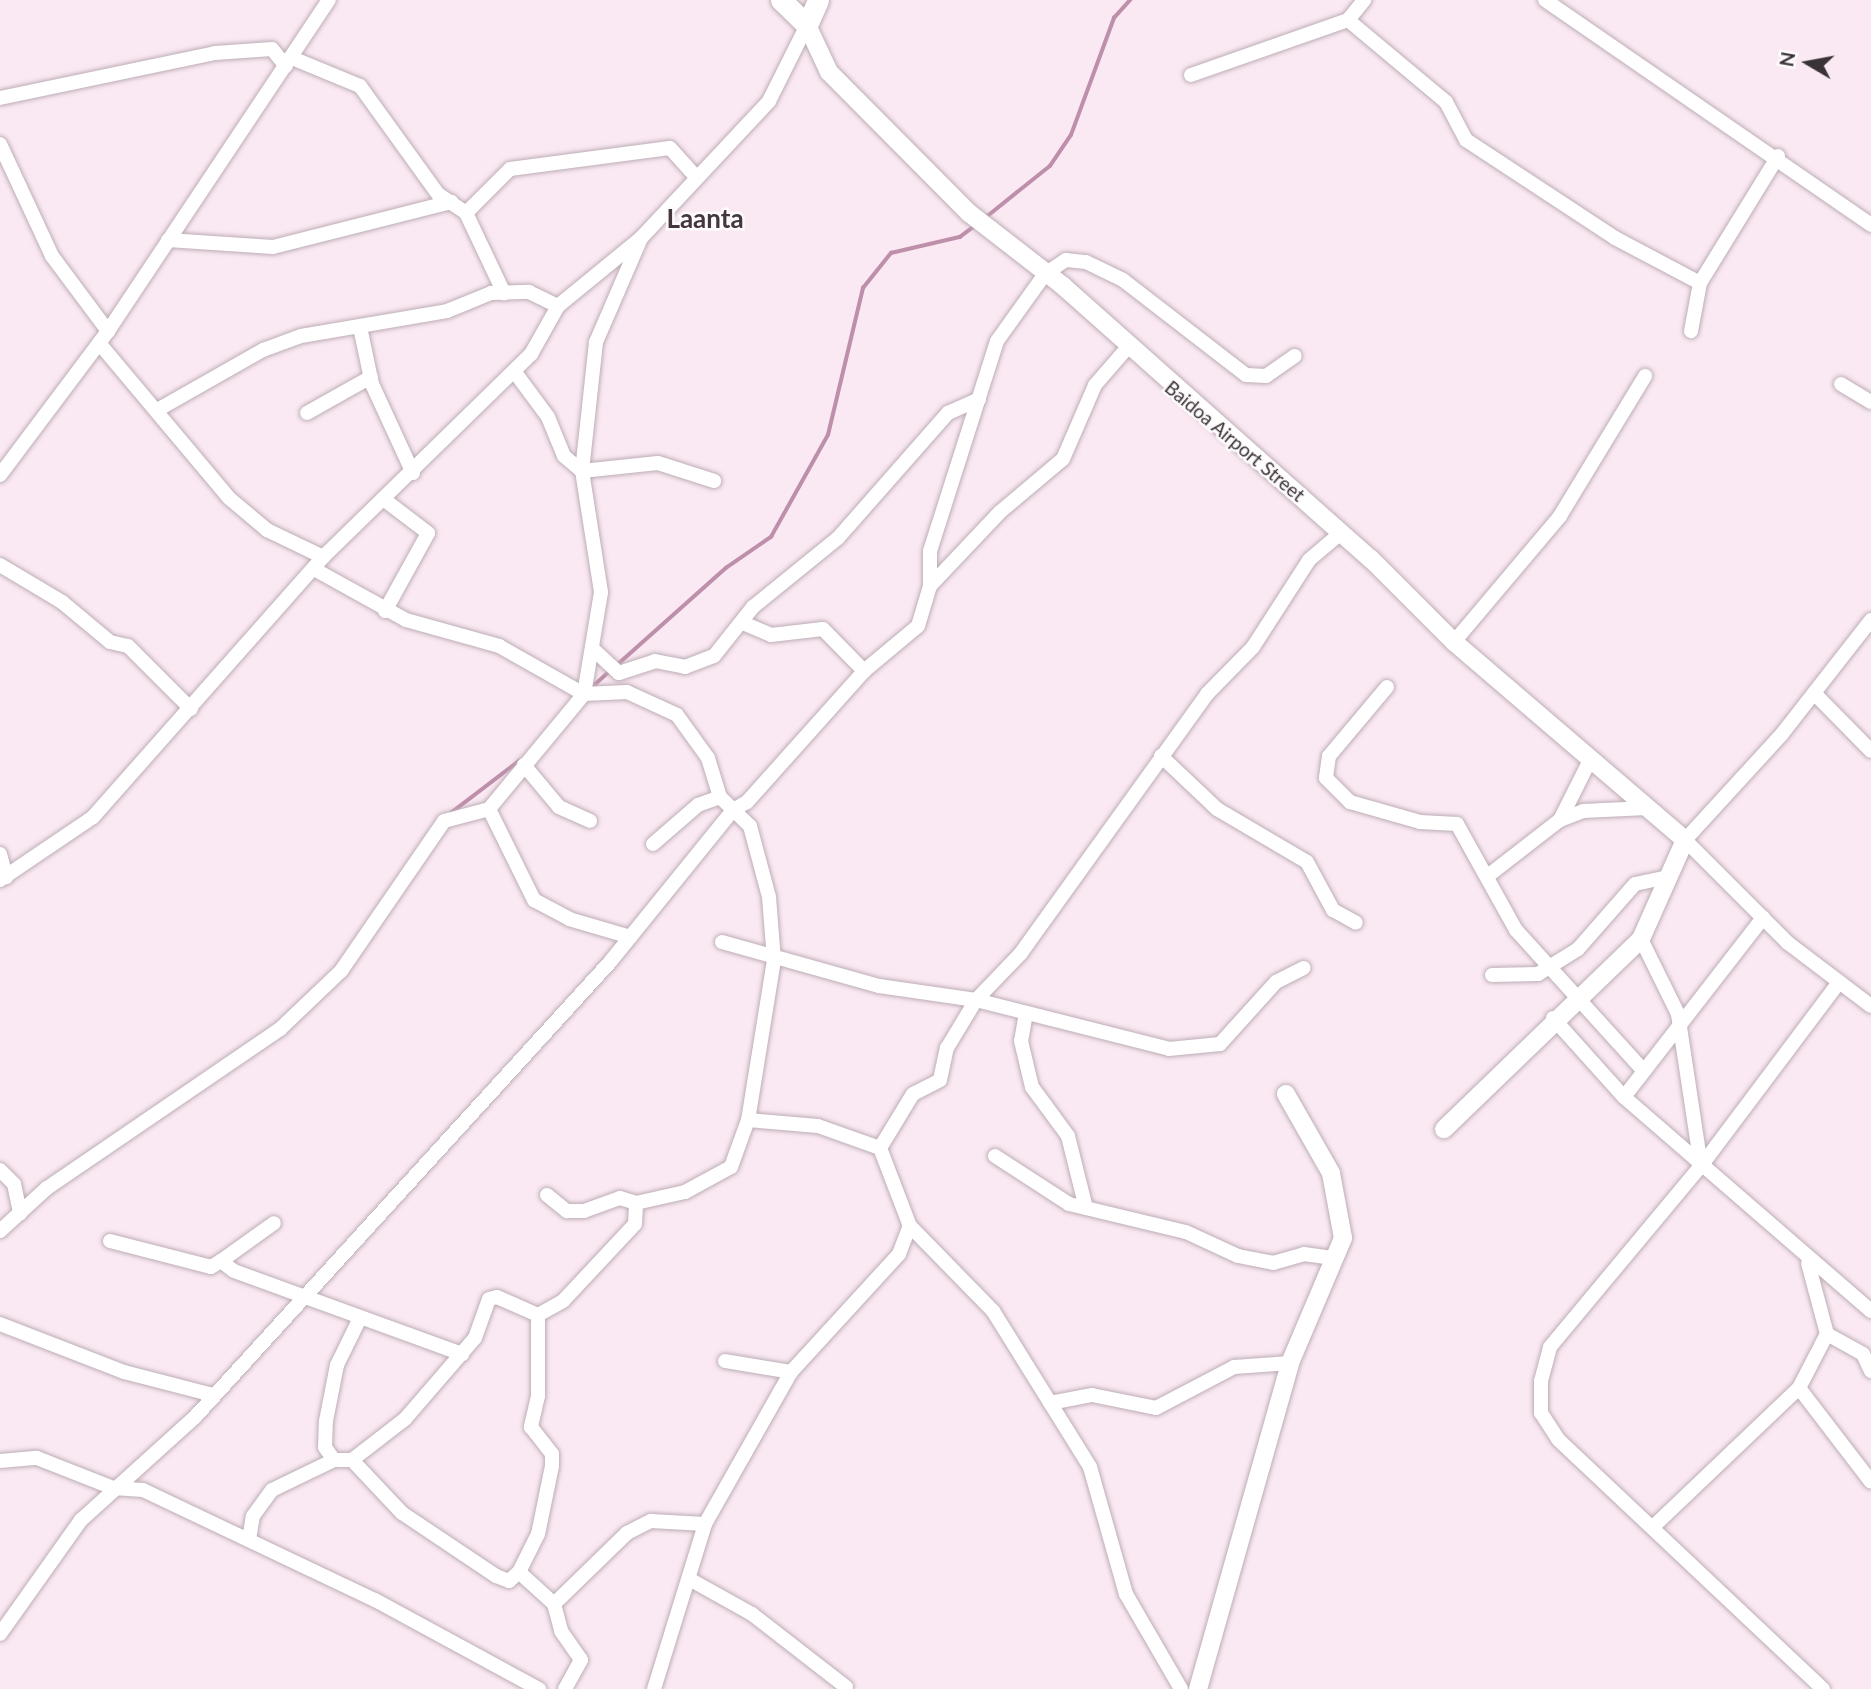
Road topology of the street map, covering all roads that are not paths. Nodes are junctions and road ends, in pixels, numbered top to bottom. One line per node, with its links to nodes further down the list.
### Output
1 (329, 0): 8 (street)
2 (781, 0): 7 (main road)
3 (818, 0): 7 (main road)
4 (1364, 0): 6 (street)
5 (1545, 0): 12 (street)
6 (1348, 20): 9 (street); 20 (street)
7 (807, 26): 13 (street); 19 (street, Baidoa Airport Street)
8 (289, 62): 10 (street); 14 (street); 18 (street)
9 (1191, 75)
10 (0, 98)
11 (0, 144): 25 (street)
12 (1778, 156): 16 (street); 20 (street)
13 (697, 178): 15 (street); 17 (street)
14 (451, 202): 15 (street); 18 (street)
15 (466, 213): 21 (street)
16 (1871, 225)
17 (641, 238): 22 (street); 36 (street)
18 (168, 240): 25 (street)
19 (1045, 274): 26 (street, Baidoa Airport Street); 27 (street); 32 (street)
20 (1700, 283): 24 (street)
21 (504, 293): 22 (street); 23 (street)
22 (558, 306): 28 (street)
23 (360, 327): 30 (street); 34 (street)
24 (1691, 331)
25 (103, 337): 34 (street); 38 (street)
26 (1128, 347): 41 (street, Baidoa Airport Street); 47 (street)
27 (1296, 356)
28 (514, 371): 36 (street); 37 (street)
29 (1646, 376): 51 (street)
30 (371, 377): 35 (street); 37 (street)
31 (1841, 384): 33 (street)
32 (979, 399): 47 (street); 50 (street)
33 (1871, 402)
34 (159, 409): 44 (street)
35 (307, 413)
36 (582, 471): 39 (street); 52 (street)
37 (413, 473): 40 (street)
38 (0, 475)
39 (715, 481)
40 (386, 501): 44 (street); 48 (street)
41 (1307, 502): 42 (street, Baidoa Airport Street); 43 (street)
42 (1342, 532): 43 (street); 51 (street, Baidoa Airport Street)
43 (1321, 548): 61 (street)
44 (323, 556): 46 (street)
45 (0, 565): 59 (street)
46 (314, 569): 48 (street); 59 (street)
47 (930, 586): 53 (street)
48 (385, 611): 58 (street)
49 (1871, 620): 57 (street)
50 (743, 623): 53 (street); 54 (street)
51 (1454, 642): 62 (street, Baidoa Airport Street)
52 (593, 649): 54 (street); 58 (street)
53 (864, 671): 67 (street)
54 (619, 673): 56 (street)
55 (1387, 687): 73 (street)
56 (627, 692): 58 (street); 64 (street)
57 (1814, 693): 60 (street); 70 (street)
58 (584, 694): 63 (street)
59 (191, 709): 75 (street)
60 (1871, 751)
61 (1161, 756): 77 (street); 86 (street)
62 (1590, 760): 65 (street, Baidoa Airport Street); 68 (street)
63 (524, 765): 66 (street); 69 (street)
64 (720, 797): 67 (street); 71 (street)
65 (1647, 808): 68 (street); 70 (street, Baidoa Airport Street)
66 (489, 809): 78 (street); 104 (street)
67 (733, 810): 78 (street); 81 (street)
68 (1560, 820): 73 (street)
69 (590, 821)
70 (1685, 840): 74 (street); 76 (street)
71 (653, 844)
72 (0, 854): 75 (street)
73 (1489, 875): 82 (street)
74 (1664, 878): 79 (street); 82 (street)
75 (3, 879)
76 (1763, 918): 85 (street); 91 (street)
77 (1356, 923)
78 (630, 937): 112 (street)
79 (1641, 939): 87 (street); 91 (street)
80 (722, 942): 81 (street)
81 (774, 960): 86 (street); 95 (street)
82 (1551, 966): 84 (street); 87 (street)
83 (1304, 968): 89 (street)
84 (1492, 975)
85 (1839, 982): 88 (street); 99 (street)
86 (976, 1000): 89 (street); 97 (street)
87 (1573, 1000): 90 (street); 92 (street)
88 (1871, 1006)
89 (1026, 1013): 103 (street)
90 (1553, 1018): 94 (street); 96 (street)
91 (1679, 1026): 92 (street); 99 (street)
92 (1644, 1071): 94 (street)
93 (1286, 1094): 109 (street)
94 (1624, 1097): 99 (street)
95 (748, 1120): 97 (street); 102 (street)
96 (1444, 1129)
97 (880, 1148): 106 (street)
98 (995, 1156): 103 (street)
99 (1702, 1166): 111 (street); 132 (street)
100 (0, 1170): 104 (street)
101 (547, 1195): 102 (street)
102 (636, 1203): 114 (street)
103 (1086, 1208): 109 (street)
104 (20, 1213): 107 (street)
105 (274, 1223): 110 (street)
106 (910, 1226): 122 (street); 125 (street)
107 (0, 1231)
108 (110, 1241): 110 (street)
109 (1331, 1258): 120 (street)
110 (221, 1261): 112 (street)
111 (1808, 1263): 113 (street); 117 (street)
112 (305, 1298): 115 (street); 124 (street)
113 (1871, 1311)
114 (538, 1315): 118 (street); 134 (street)
115 (359, 1318): 118 (street); 126 (street)
116 (0, 1324): 124 (street)
117 (1827, 1334): 121 (street); 123 (street)
118 (463, 1354): 127 (street)
119 (725, 1361): 122 (street)
120 (1290, 1363): 125 (street); 143 (street)
121 (1871, 1371)
122 (791, 1372): 131 (street)
123 (1799, 1388): 129 (street); 132 (street)
124 (213, 1395): 130 (street)
125 (1050, 1403): 142 (street)
126 (334, 1460): 127 (street); 133 (street)
127 (352, 1460): 134 (street)
128 (0, 1461): 130 (street)
129 (1871, 1482)
130 (113, 1488): 133 (street); 137 (street)
131 (705, 1524): 135 (street); 136 (street)
132 (1655, 1525): 144 (street)
133 (249, 1540): 139 (street)
134 (519, 1572): 136 (street)
135 (691, 1580): 138 (street); 141 (street)
136 (554, 1604): 140 (street)
137 (0, 1634)
138 (846, 1687)
139 (539, 1689)
140 (565, 1689)
141 (654, 1689)
142 (1181, 1689)
143 (1198, 1689)
144 (1824, 1689)

